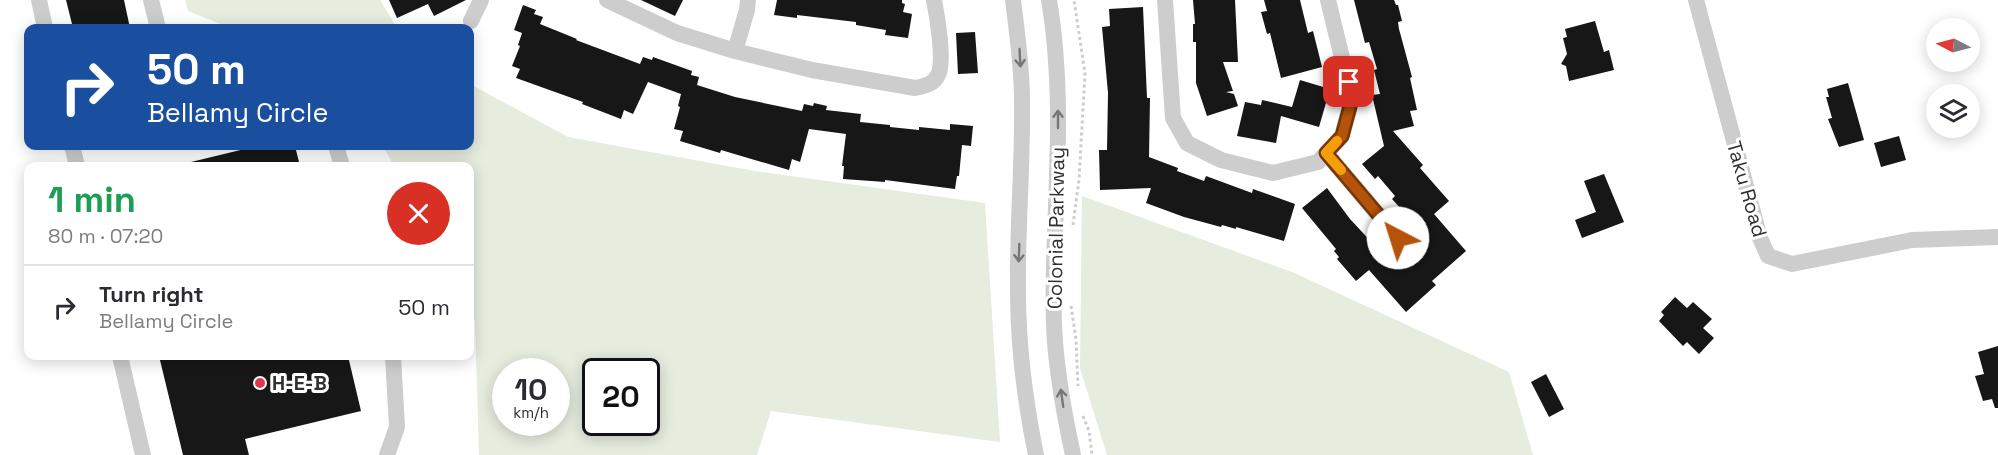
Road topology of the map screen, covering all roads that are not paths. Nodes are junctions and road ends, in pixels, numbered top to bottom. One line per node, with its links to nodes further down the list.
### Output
1 (39, 0): 13 (street)
2 (151, 0): 14 (street)
3 (481, 0): 12 (street)
4 (607, 0): 15 (street)
5 (748, 0): 15 (street)
6 (934, 0): 15 (street)
7 (1013, 0): 23 (street, Colonial Parkway, one-way to 23)
8 (1049, 0): 24 (street, Colonial Parkway, one-way to 8)
9 (1165, 0): 16 (street)
10 (1328, 0): 16 (street)
11 (1696, 0): 17 (street, Taku Road)
12 (471, 21)
13 (44, 24)
14 (157, 24)
15 (735, 51)
16 (1326, 153): 18 (street)
17 (1998, 237)
18 (1398, 238)
19 (121, 360): 21 (street)
20 (393, 360): 22 (street)
21 (143, 455)
22 (387, 455)
23 (1036, 455)
24 (1072, 455)

